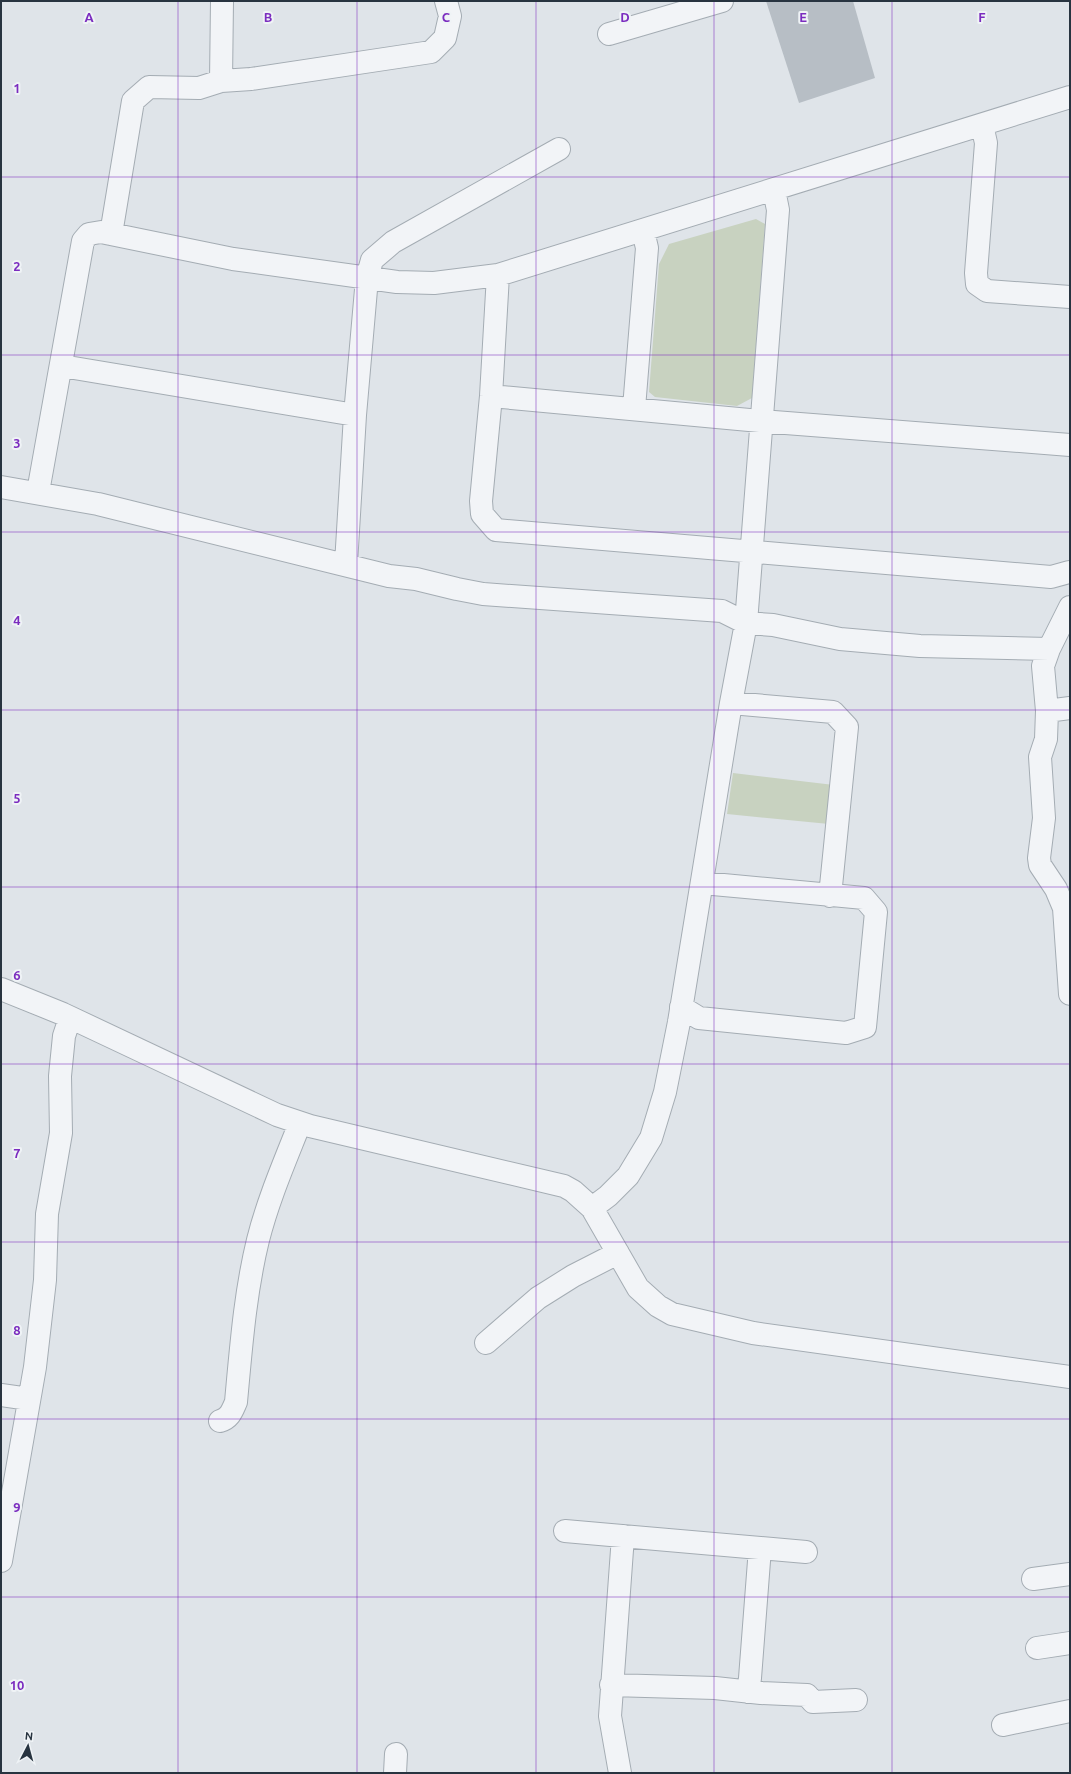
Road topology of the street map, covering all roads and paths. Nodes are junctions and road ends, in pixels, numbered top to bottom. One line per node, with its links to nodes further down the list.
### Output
1 (222, 1): 5 (street)
2 (446, 1): 5 (street)
3 (722, 1): 4 (street)
4 (609, 34)
5 (221, 81): 11 (street)
6 (1070, 97): 7 (street)
7 (982, 125): 9 (street); 14 (street)
8 (559, 150): 13 (street)
9 (774, 190): 10 (street); 19 (street)
10 (643, 231): 12 (street); 17 (street)
11 (111, 234): 13 (street); 15 (street)
12 (498, 275): 13 (street); 16 (street)
13 (367, 278): 18 (street)
14 (1070, 297)
15 (62, 366): 18 (street); 22 (street)
16 (491, 396): 17 (street); 23 (street)
17 (634, 408): 19 (street)
18 (355, 415): 24 (street)
19 (760, 421): 20 (street); 23 (street)
20 (1070, 445)
21 (1, 487): 22 (street)
22 (38, 492): 24 (street)
23 (750, 551): 25 (street); 27 (street)
24 (346, 564): 27 (street)
25 (1070, 575)
26 (1070, 607): 28 (street)
27 (746, 623): 28 (street); 29 (street)
28 (1049, 649): 31 (street)
29 (731, 703): 32 (street); 33 (street)
30 (1070, 708): 31 (street)
31 (1047, 711): 35 (street)
32 (702, 883): 33 (street); 36 (street)
33 (830, 896): 36 (street)
34 (1, 988): 37 (street)
35 (1070, 994)
36 (681, 1007): 39 (street)
37 (70, 1018): 38 (street); 44 (street)
38 (300, 1123): 39 (street); 45 (street)
39 (592, 1208): 40 (street)
40 (618, 1253): 41 (street); 42 (street)
41 (486, 1343)
42 (1070, 1377)
43 (1, 1396): 44 (street)
44 (30, 1399): 50 (street)
45 (220, 1421)
46 (565, 1531): 47 (street)
47 (623, 1536): 48 (street); 55 (street)
48 (760, 1548): 49 (street); 56 (street)
49 (806, 1552)
50 (1, 1561)
51 (1070, 1574): 52 (street)
52 (1032, 1579)
53 (1070, 1643): 54 (street)
54 (1037, 1648)
55 (612, 1685): 56 (street); 60 (street)
56 (748, 1692): 57 (street)
57 (856, 1700)
58 (1070, 1711): 59 (street)
59 (1003, 1725)
60 (620, 1773)

